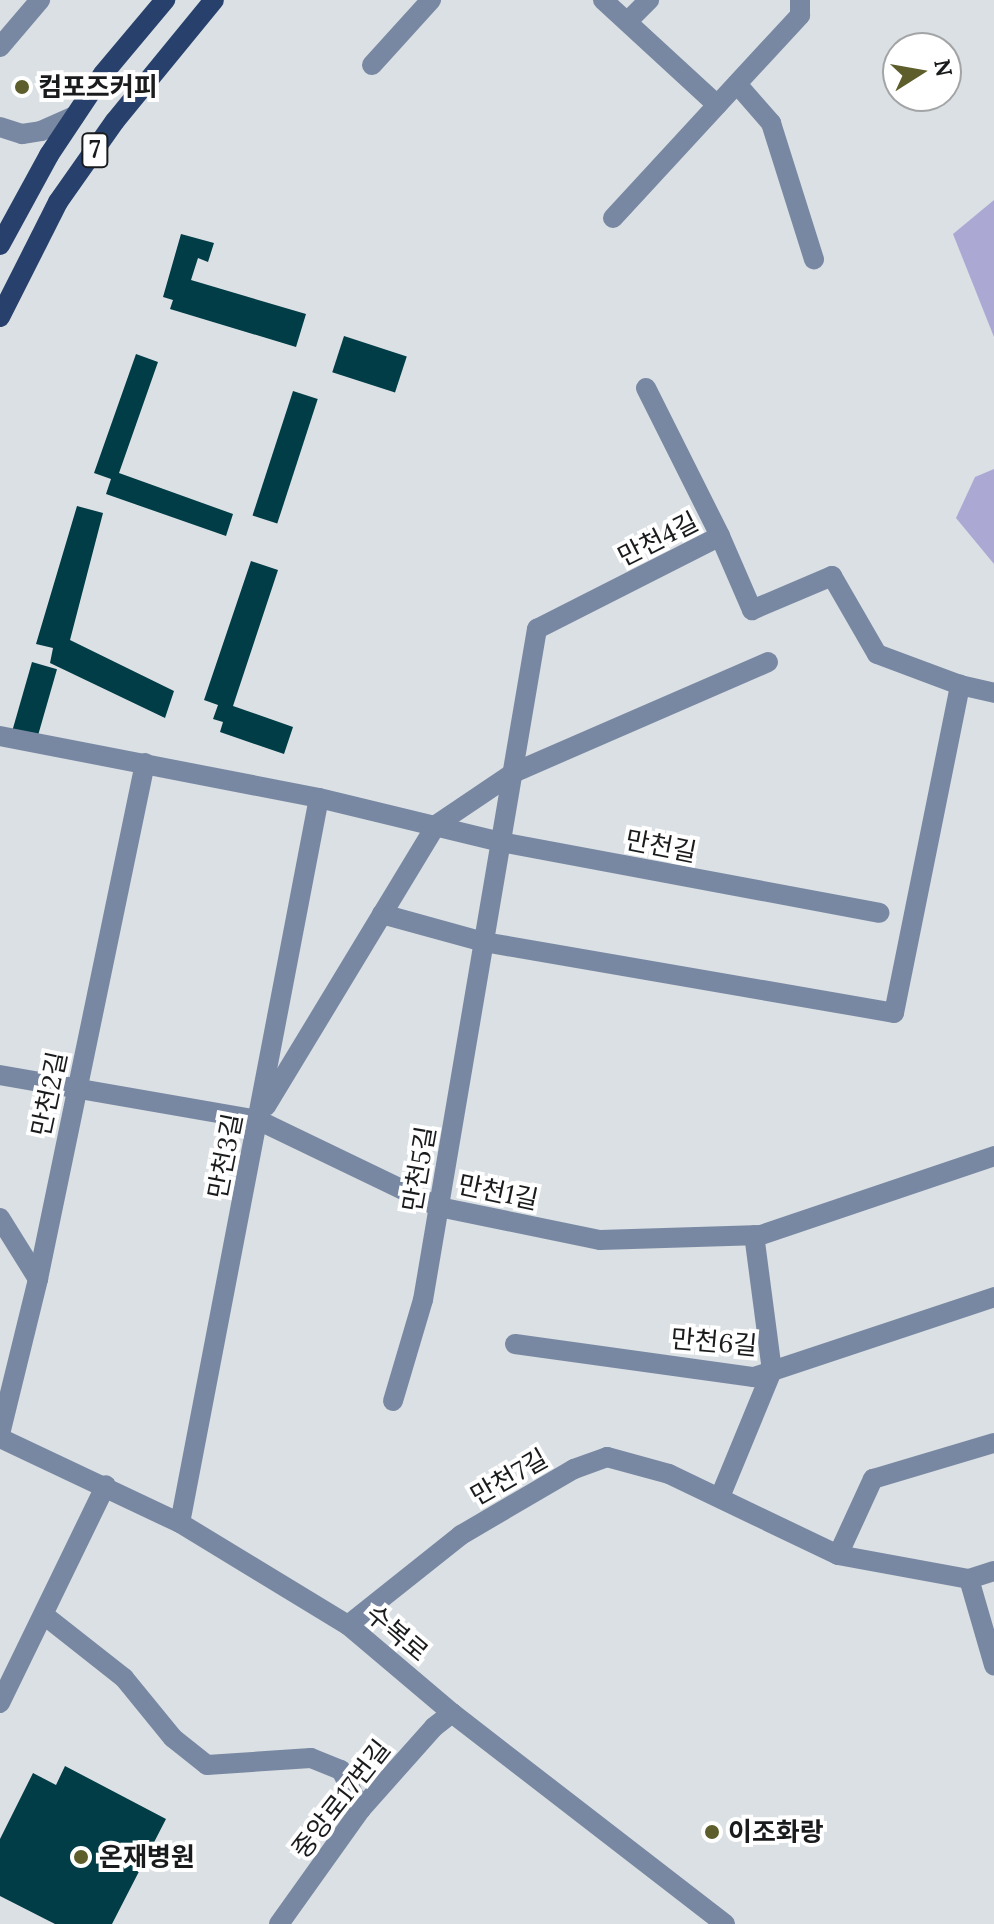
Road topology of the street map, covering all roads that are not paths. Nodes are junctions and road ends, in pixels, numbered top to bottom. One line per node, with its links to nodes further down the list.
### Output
1 (40, 0): 9 (street)
2 (165, 0): 13 (main road, 7)
3 (214, 0): 18 (main road, 7)
4 (431, 0): 10 (street)
5 (603, 0): 8 (street)
6 (649, 0): 8 (street)
7 (800, 0): 11 (street)
8 (628, 21): 12 (street)
9 (0, 47)
10 (372, 65)
11 (737, 84): 12 (street); 17 (street)
12 (717, 105): 15 (street)
13 (75, 116): 14 (street); 16 (main road, 7)
14 (0, 127)
15 (613, 218)
16 (0, 245)
17 (814, 259)
18 (0, 317)
19 (646, 388): 20 (street)
20 (720, 536): 22 (street, 만천4길); 26 (street, 만천4길)
21 (768, 662): 26 (street)
22 (960, 685): 23 (street, 만천4길); 32 (street)
23 (994, 693)
24 (0, 736): 25 (street, 만천길)
25 (145, 763): 27 (street, 만천길); 34 (street, 만천2길)
26 (513, 773): 28 (street); 29 (street, 만천5길)
27 (319, 798): 28 (street, 만천길); 35 (street, 만천3길)
28 (436, 825): 29 (street, 만천길); 31 (street)
29 (501, 842): 30 (street, 만천길); 32 (street, 만천5길)
30 (879, 913)
31 (382, 914): 32 (street); 35 (street)
32 (484, 942): 37 (street, 만천5길)
33 (0, 1075): 34 (street, 만천1길)
34 (77, 1089): 35 (street, 만천1길); 40 (street, 만천2길)
35 (258, 1120): 37 (street, 만천1길); 49 (street, 만천3길)
36 (994, 1156): 39 (street, 만천1길)
37 (439, 1207): 39 (street, 만천1길); 44 (street, 만천5길)
38 (0, 1218): 40 (street)
39 (754, 1235): 43 (street)
40 (38, 1279): 45 (street, 만천2길)
41 (994, 1297): 43 (street, 만천6길)
42 (515, 1344): 43 (street, 만천6길)
43 (772, 1371): 48 (street)
44 (393, 1401)
45 (0, 1436): 47 (street, 수복로)
46 (994, 1443): 50 (street)
47 (106, 1485): 49 (street, 수복로); 53 (street)
48 (720, 1497): 50 (street, 만천7길); 54 (street, 만천7길)
49 (180, 1523): 54 (street, 수복로)
50 (838, 1555): 52 (street, 만천7길)
51 (994, 1571): 52 (street, 만천7길)
52 (969, 1579): 55 (street)
53 (44, 1615): 56 (street); 58 (street)
54 (348, 1625): 57 (street, 수복로)
55 (994, 1665)
56 (0, 1703)
57 (452, 1713): 58 (street, 중앙로17번길); 60 (street, 수복로)
58 (361, 1809): 59 (street, 중앙로17번길)
59 (279, 1924)
60 (725, 1924)

